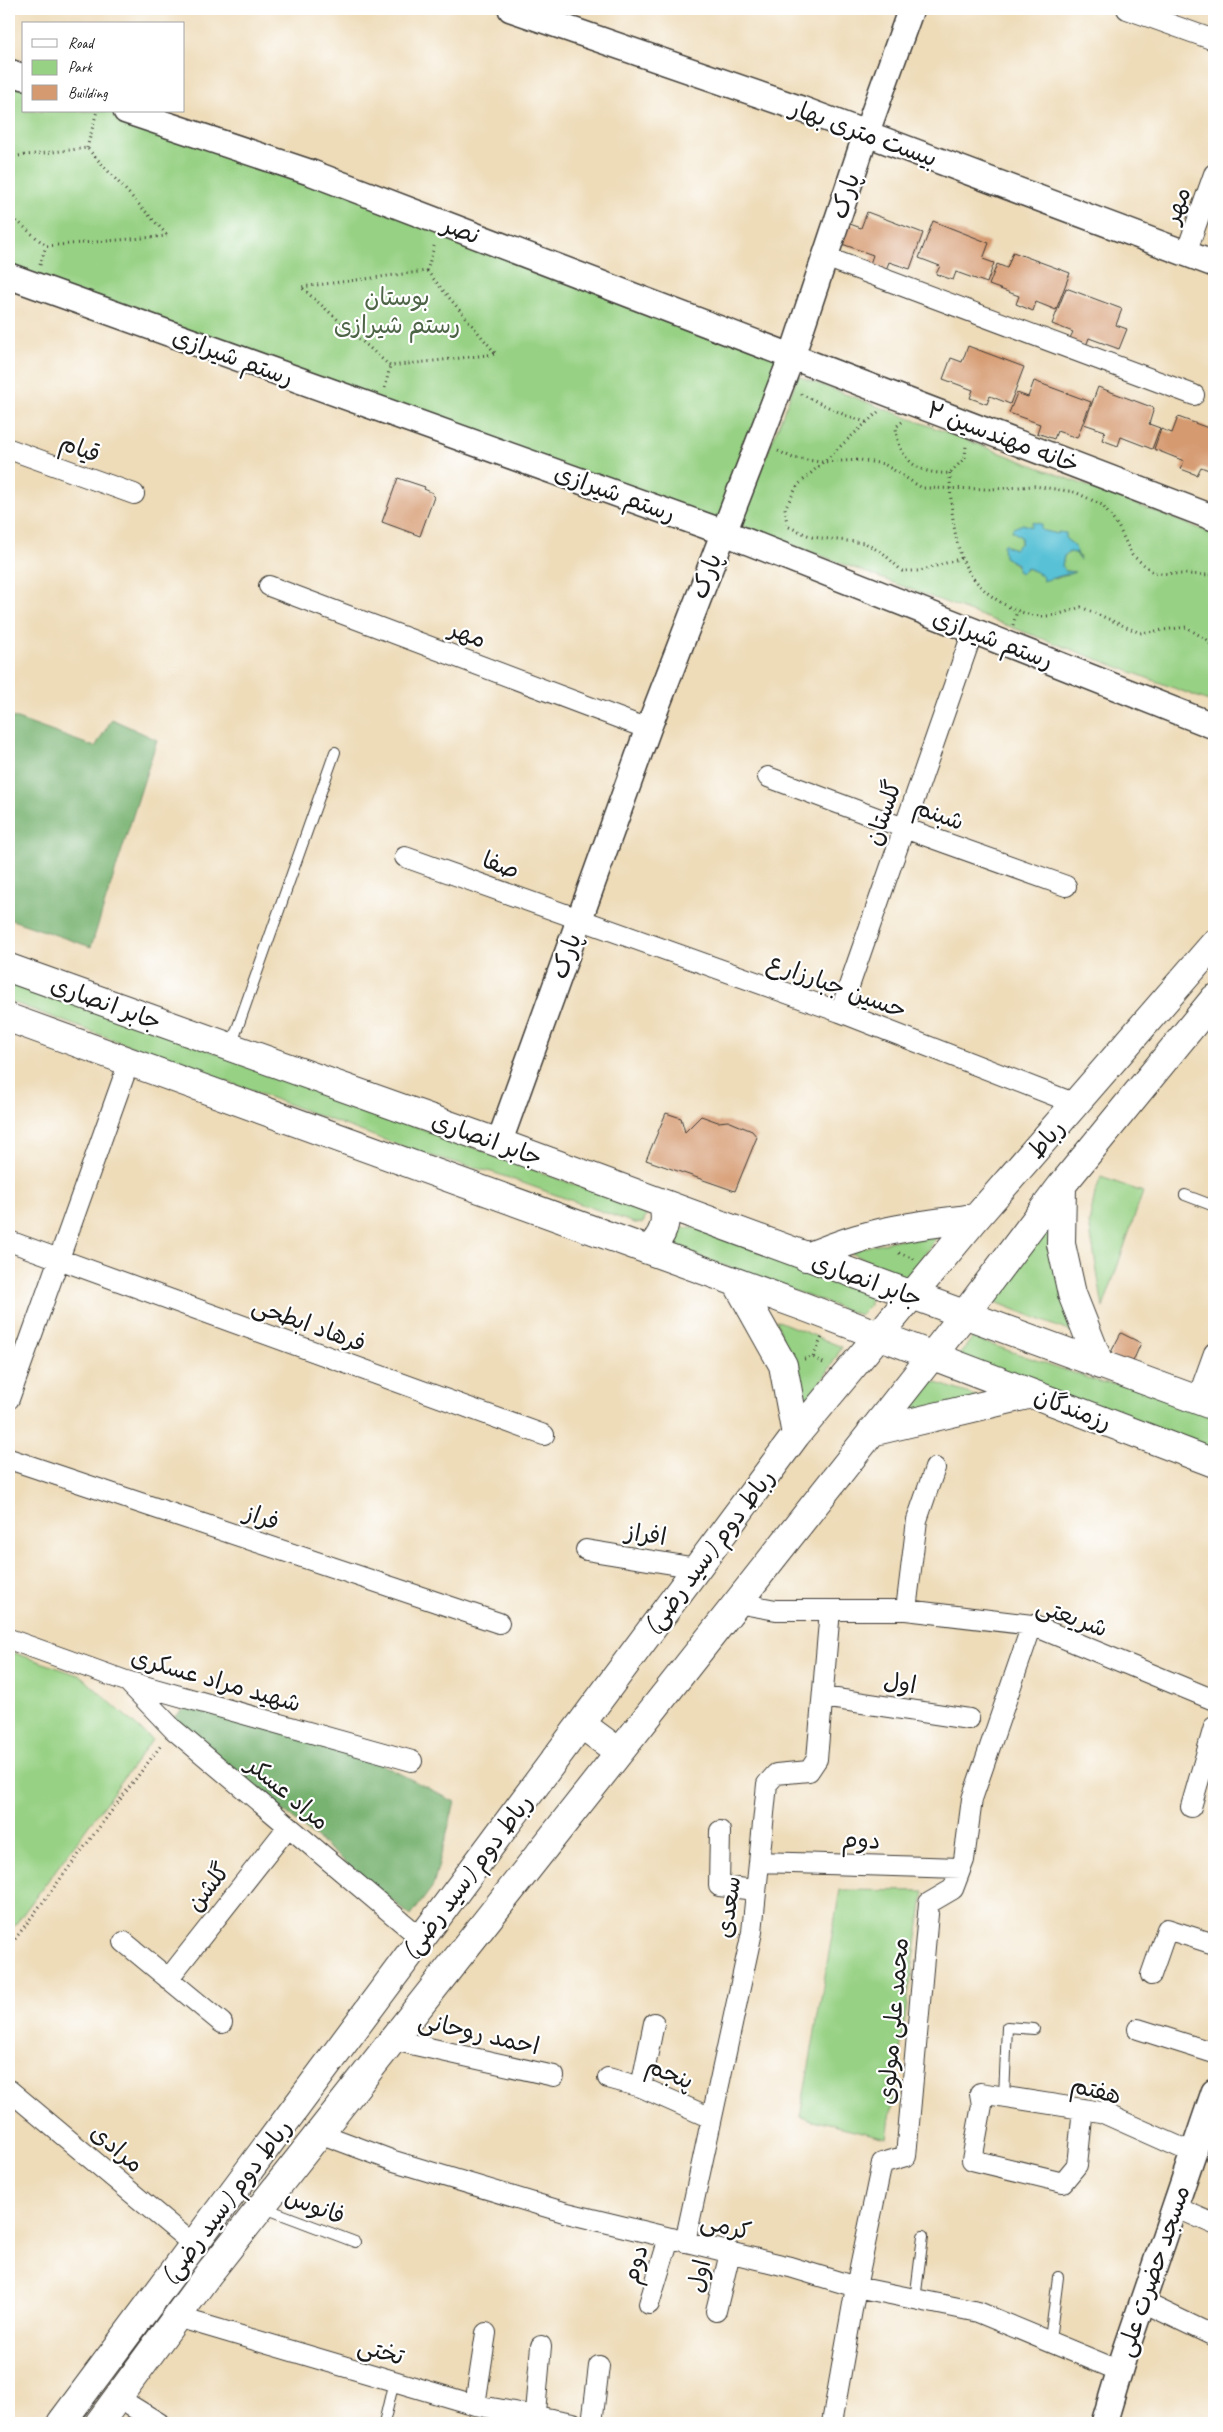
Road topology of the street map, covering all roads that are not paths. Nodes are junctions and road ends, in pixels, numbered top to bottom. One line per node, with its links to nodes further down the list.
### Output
1 (511, 9): 8 (street, بیست متری بهار)
2 (911, 9): 8 (street, پارک)
3 (1127, 9): 4 (street)
4 (1214, 40)
5 (9, 72): 6 (street)
6 (22, 76)
7 (129, 112): 14 (street, نصر)
8 (866, 134): 10 (street, بیست متری بهار); 11 (street, پارک)
9 (1214, 174): 10 (street, مهر)
10 (1186, 253): 12 (street, بیست متری بهار)
11 (825, 257): 14 (street, پارک); 15 (street)
12 (1214, 264)
13 (9, 276): 19 (street, رستم شیرازی)
14 (792, 356): 18 (street, خانه مهندسین ۲); 19 (street, پارک)
15 (1194, 394)
16 (9, 449): 17 (street, قیام)
17 (134, 494)
18 (1214, 518)
19 (722, 532): 21 (street, رستم شیرازی); 23 (street, پارک)
20 (269, 586): 23 (street, مهر)
21 (973, 631): 22 (street, رستم شیرازی); 26 (street, گلستان)
22 (1214, 726)
23 (648, 729): 29 (street, پارک)
24 (335, 752): 35 (lane)
25 (768, 777): 26 (street, شبنم)
26 (904, 828): 28 (street, شبنم); 33 (street, گلستان)
27 (405, 857): 29 (street, صفا)
28 (1066, 886)
29 (579, 921): 33 (street, حسین جبارزارع); 38 (street, پارک)
30 (1214, 944): 37 (main road, رباط)
31 (9, 968): 35 (main road, جابر انصاری)
32 (1214, 999): 39 (main road, رباط)
33 (840, 1012): 37 (street, حسین جبارزارع)
34 (9, 1018): 36 (main road, جابر انصاری)
35 (231, 1047): 38 (main road, جابر انصاری)
36 (128, 1062): 45 (main road, جابر انصاری); 47 (street)
37 (1076, 1104): 43 (main road, رباط)
38 (499, 1143): 41 (main road, جابر انصاری)
39 (1062, 1185): 50 (main road, رباط); 54 (main road)
40 (1185, 1195): 42 (lane)
41 (663, 1204): 45 (main road); 46 (main road, جابر انصاری)
42 (1214, 1206)
43 (976, 1218): 46 (main road); 49 (main road, رباط)
44 (9, 1241): 47 (street, فرهاد ابطحی)
45 (648, 1250): 48 (main road, جابر انصاری)
46 (806, 1257): 49 (main road, جابر انصاری)
47 (58, 1260): 56 (street); 59 (street, فرهاد ابطحی)
48 (737, 1283): 51 (main road, جابر انصاری); 60 (main road)
49 (913, 1296): 50 (main road, جابر انصاری); 51 (main road, رباط)
50 (964, 1315): 53 (main road, رباط); 54 (main road)
51 (879, 1336): 53 (main road, جابر انصاری); 60 (main road, رباط دوم (سید رضی))
52 (1214, 1353): 57 (street)
53 (932, 1356): 55 (main road, رزمندگان); 58 (main road, رباط دوم (سید رضی))
54 (1100, 1364): 57 (main road)
55 (1032, 1394): 58 (main road); 62 (main road, رزمندگان)
56 (9, 1399)
57 (1205, 1403)
58 (871, 1432): 66 (main road, رباط دوم (سید رضی))
59 (544, 1435)
60 (796, 1435): 65 (main road, رباط دوم (سید رضی))
61 (9, 1459): 69 (street, فراز)
62 (1214, 1463)
63 (935, 1468): 68 (street)
64 (586, 1550): 65 (street, افراز)
65 (698, 1568): 76 (main road, رباط دوم (سید رضی))
66 (737, 1603): 67 (street, شریعتی); 78 (main road, رباط دوم (سید رضی))
67 (830, 1610): 68 (street, شریعتی); 73 (street, سعدی)
68 (906, 1610): 70 (street, شریعتی)
69 (499, 1623)
70 (1032, 1625): 74 (street, شریعتی); 84 (street, محمد علی مولوی)
71 (9, 1639): 72 (street, شهید مراد عسکری)
72 (126, 1681): 79 (street, شهید مراد عسکری); 81 (street, مراد عسکر)
73 (823, 1697): 75 (street, اول); 83 (street, سعدی)
74 (1214, 1700)
75 (969, 1718)
76 (581, 1724): 78 (main road); 86 (main road, رباط دوم (سید رضی))
77 (1214, 1727): 80 (street)
78 (619, 1752): 95 (main road, رباط دوم (سید رضی))
79 (412, 1761)
80 (1191, 1807)
81 (288, 1826): 86 (street, مراد عسکر); 90 (street, گلشن)
82 (720, 1831): 85 (street)
83 (759, 1862): 84 (street, دوم); 85 (street, سعدی)
84 (961, 1868): 116 (street, محمد علی مولوی)
85 (756, 1890): 104 (street, سعدی)
86 (422, 1938): 113 (main road, رباط دوم (سید رضی))
87 (124, 1942): 90 (street)
88 (1214, 1944): 89 (street)
89 (1151, 1975)
90 (168, 1979): 91 (street)
91 (222, 2023)
92 (654, 2023): 99 (street)
93 (1034, 2029): 102 (lane)
94 (1138, 2029): 96 (street)
95 (393, 2040): 97 (street, احمد روحانی); 105 (main road, رباط دوم (سید رضی))
96 (1214, 2053)
97 (554, 2076)
98 (608, 2078): 99 (street, پنجم)
99 (640, 2087): 104 (street, پنجم)
100 (9, 2090): 113 (street, مرادی)
101 (1214, 2092): 106 (street, مسجد حضرت علی)
102 (1004, 2097): 103 (street, هفتم); 103 (street, هفتم)
103 (1083, 2109): 106 (street, هفتم)
104 (711, 2118): 111 (street, سعدی)
105 (319, 2133): 107 (main road, رباط دوم (سید رضی)); 111 (street, کرمی)
106 (1193, 2153): 108 (street, مسجد حضرت علی)
107 (261, 2207): 112 (lane, فانوس); 121 (main road, رباط دوم (سید رضی))
108 (1175, 2207): 109 (street); 118 (street, مسجد حضرت علی)
109 (1214, 2224)
110 (923, 2236): 117 (lane)
111 (677, 2240): 114 (street, کرمی); 119 (street, دوم)
112 (355, 2242)
113 (194, 2245): 132 (main road, رباط دوم (سید رضی))
114 (730, 2253): 116 (street, کرمی); 120 (street, اول)
115 (1058, 2277): 124 (lane)
116 (856, 2287): 117 (street, کرمی); 138 (street, محمد علی مولوی)
117 (915, 2300): 124 (street, کرمی)
118 (1143, 2302): 123 (street); 127 (street, مسجد حضرت علی)
119 (649, 2304)
120 (716, 2311)
121 (176, 2317): 128 (street, تختی); 129 (main road, رباط دوم (سید رضی))
122 (486, 2333): 130 (street)
123 (1214, 2336)
124 (1050, 2340): 127 (street, کرمی)
125 (541, 2346): 131 (street)
126 (599, 2366): 137 (street)
127 (1120, 2371): 139 (street, مسجد حضرت علی)
128 (394, 2381): 130 (street, تختی); 135 (lane)
129 (118, 2398): 133 (main road, رباط دوم (سید رضی)); 134 (street)
130 (475, 2405): 131 (street, تختی)
131 (534, 2420): 136 (street, تختی)
132 (61, 2423)
133 (99, 2423)
134 (159, 2423)
135 (384, 2423)
136 (573, 2423)
137 (592, 2423)
138 (832, 2423)
139 (1104, 2423)

